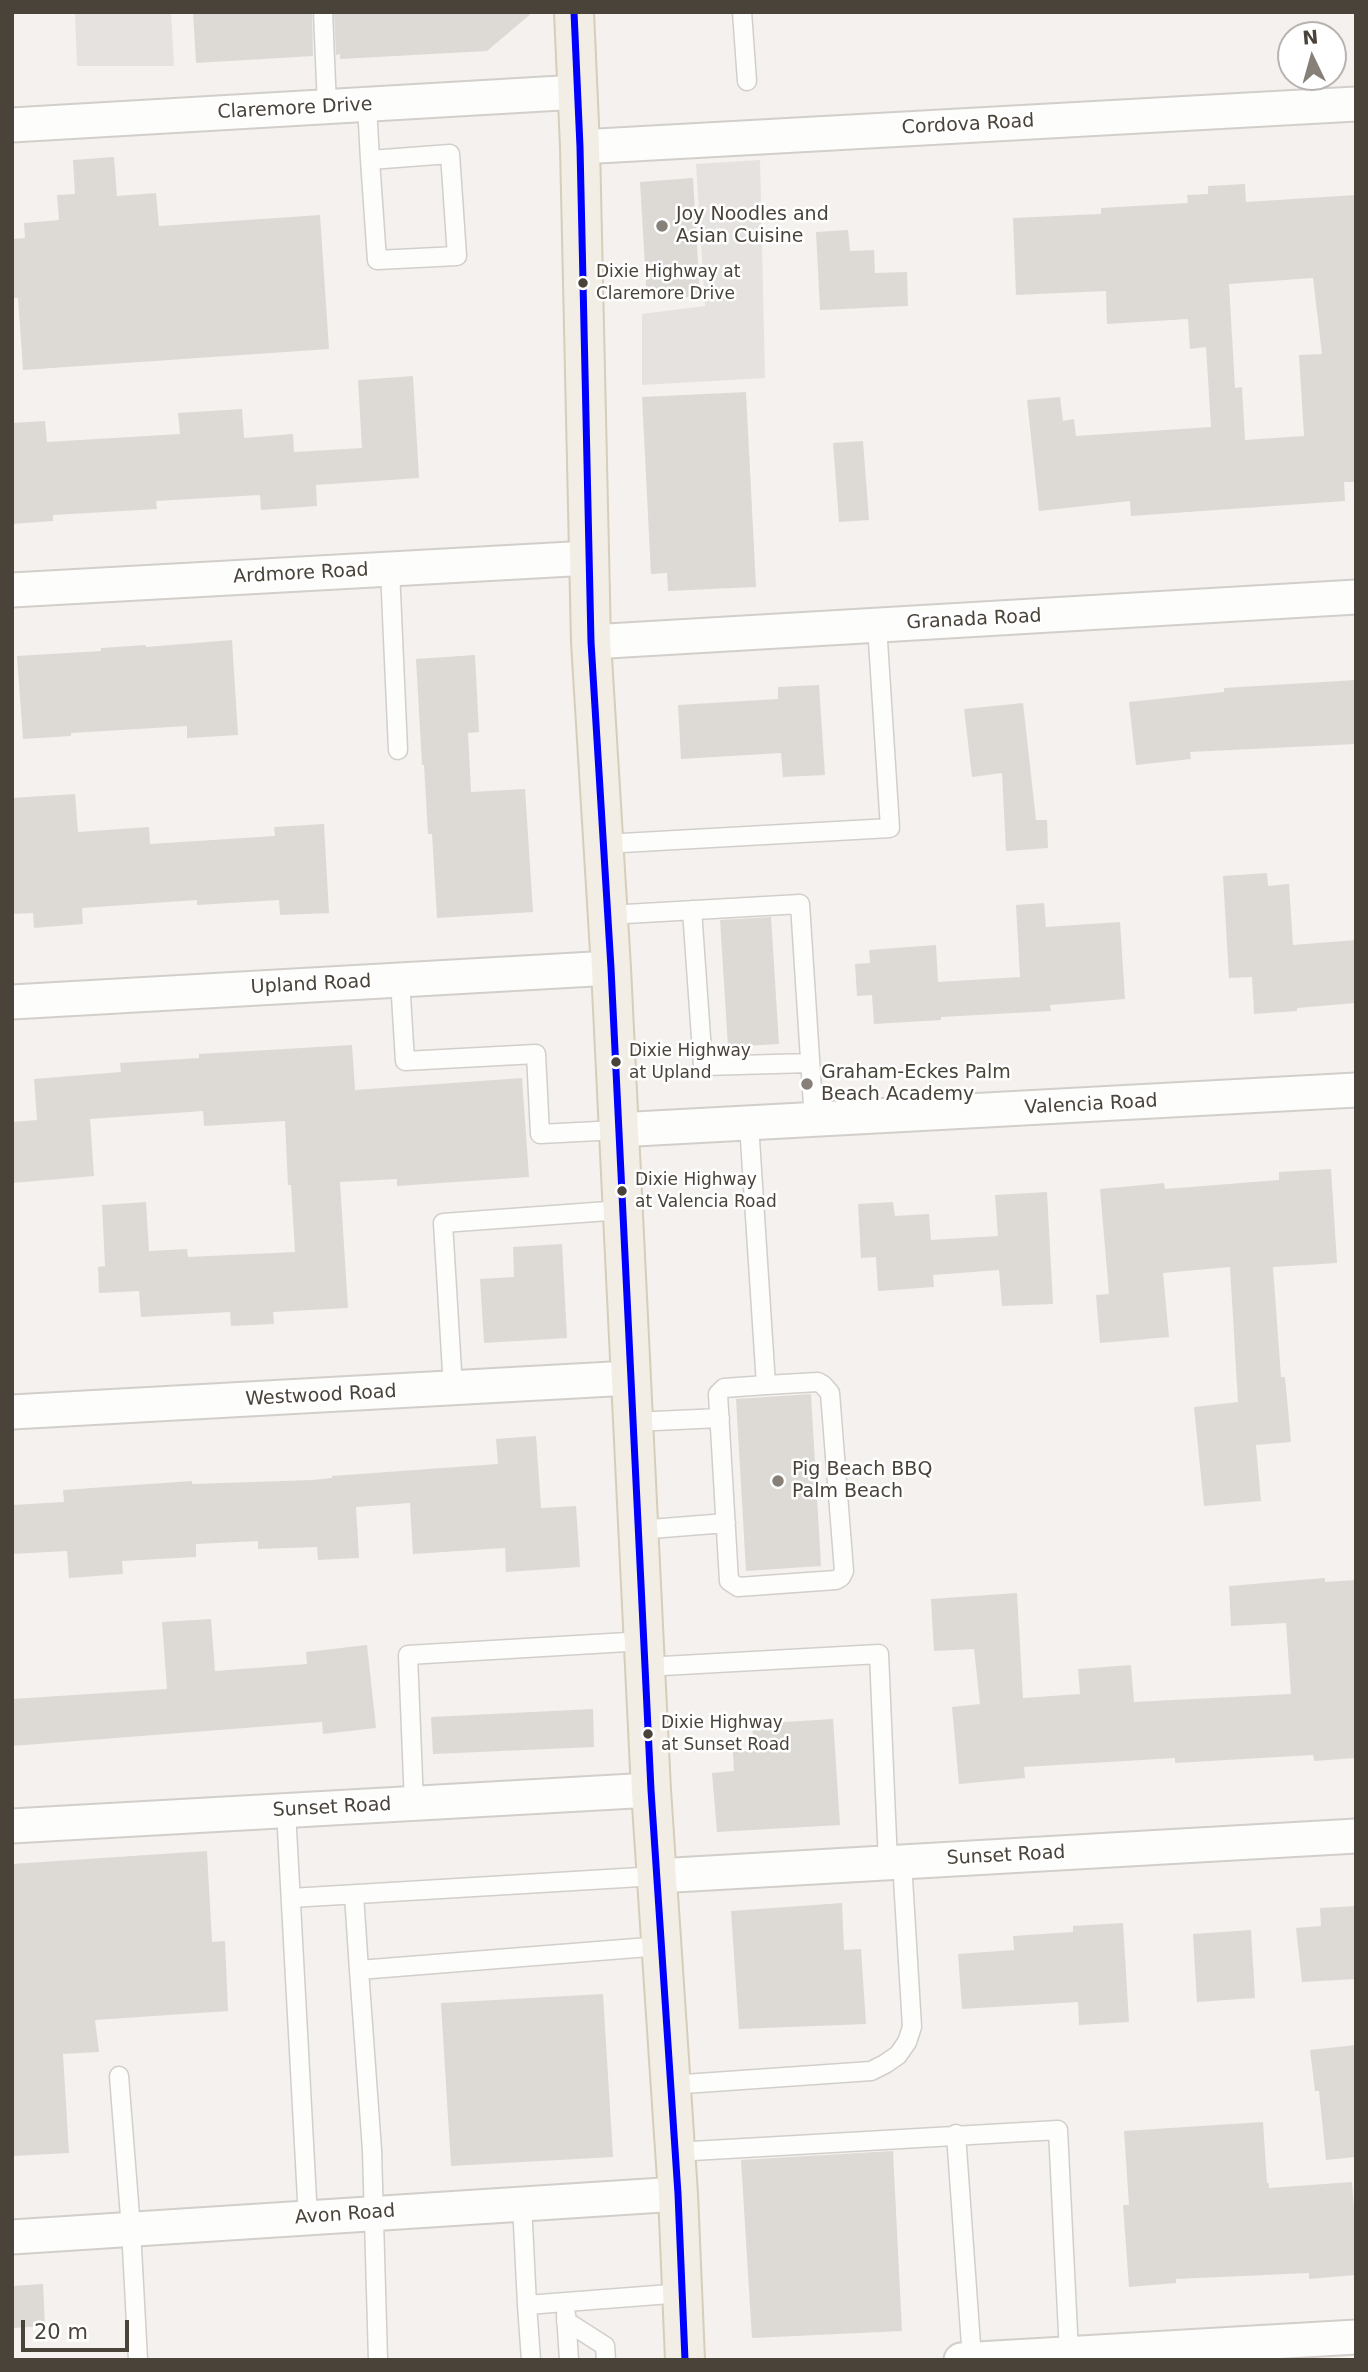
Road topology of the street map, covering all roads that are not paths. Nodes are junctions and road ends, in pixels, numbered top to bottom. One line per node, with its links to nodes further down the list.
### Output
1 (323, 12): 8 (lane)
2 (574, 12): 5 (main road)
3 (742, 12): 4 (lane)
4 (747, 81)
5 (578, 92): 7 (street, Claremore Drive); 10 (main road)
6 (1356, 104): 10 (street, Cordova Road)
7 (367, 105): 8 (street, Claremore Drive); 11 (lane)
8 (327, 107): 9 (street, Claremore Drive)
9 (12, 125)
10 (580, 147): 12 (main road)
11 (370, 160): 11 (lane)
12 (589, 558): 13 (street, Ardmore Road); 17 (main road)
13 (390, 570): 14 (street, Ardmore Road); 18 (lane)
14 (12, 590)
15 (1356, 597): 16 (street, Granada Road)
16 (877, 625): 17 (street, Granada Road); 19 (lane)
17 (591, 642): 19 (main road)
18 (398, 750)
19 (604, 844): 21 (main road)
20 (692, 910): 21 (lane); 25 (lane); 25 (lane)
21 (608, 915): 22 (main road)
22 (611, 968): 23 (street, Upland Road); 29 (main road)
23 (400, 980): 24 (street, Upland Road); 29 (lane)
24 (12, 1002)
25 (810, 1063): 27 (lane)
26 (1356, 1090): 27 (street, Valencia Road)
27 (814, 1121): 28 (street, Valencia Road)
28 (749, 1124): 29 (street, Valencia Road); 32 (lane)
29 (617, 1130): 30 (main road)
30 (622, 1210): 31 (main road); 33 (lane)
31 (631, 1378): 33 (street, Westwood Road); 36 (main road)
32 (766, 1385): 35 (lane); 37 (lane)
33 (453, 1388): 34 (street, Westwood Road)
34 (12, 1412)
35 (720, 1418): 36 (lane); 37 (lane)
36 (633, 1422): 38 (main road)
37 (726, 1523): 38 (lane)
38 (638, 1530): 39 (main road)
39 (644, 1654): 40 (main road); 41 (lane); 45 (lane)
40 (651, 1790): 41 (street, Sunset Road); 46 (main road)
41 (414, 1804): 42 (street, Sunset Road)
42 (286, 1811): 43 (street, Sunset Road); 48 (lane)
43 (12, 1826)
44 (1356, 1836): 45 (street, Sunset Road)
45 (895, 1863): 46 (street, Sunset Road); 52 (lane)
46 (657, 1876): 47 (lane); 49 (main road)
47 (354, 1895): 48 (lane); 50 (lane)
48 (291, 1898): 58 (lane)
49 (661, 1946): 50 (lane); 52 (main road)
50 (359, 1970): 57 (lane)
51 (119, 2076): 59 (lane)
52 (670, 2085): 54 (main road)
53 (956, 2134): 54 (lane); 66 (lane); 67 (lane)
54 (675, 2152): 55 (main road)
55 (678, 2194): 56 (street, Avon Road); 61 (main road)
56 (522, 2204): 57 (street, Avon Road); 63 (lane)
57 (374, 2213): 58 (street, Avon Road); 69 (lane)
58 (308, 2218): 59 (street, Avon Road)
59 (131, 2229): 60 (street, Avon Road); 68 (lane)
60 (12, 2236)
61 (682, 2293): 62 (lane); 73 (main road)
62 (565, 2302): 63 (lane); 64 (lane)
63 (527, 2305): 70 (lane)
64 (566, 2321): 71 (lane); 72 (lane)
65 (1356, 2337): 66 (street)
66 (1069, 2353): 67 (street)
67 (972, 2359): 74 (street)
68 (138, 2360)
69 (378, 2360)
70 (531, 2360)
71 (569, 2360)
72 (606, 2360)
73 (685, 2360)
74 (961, 2360)

